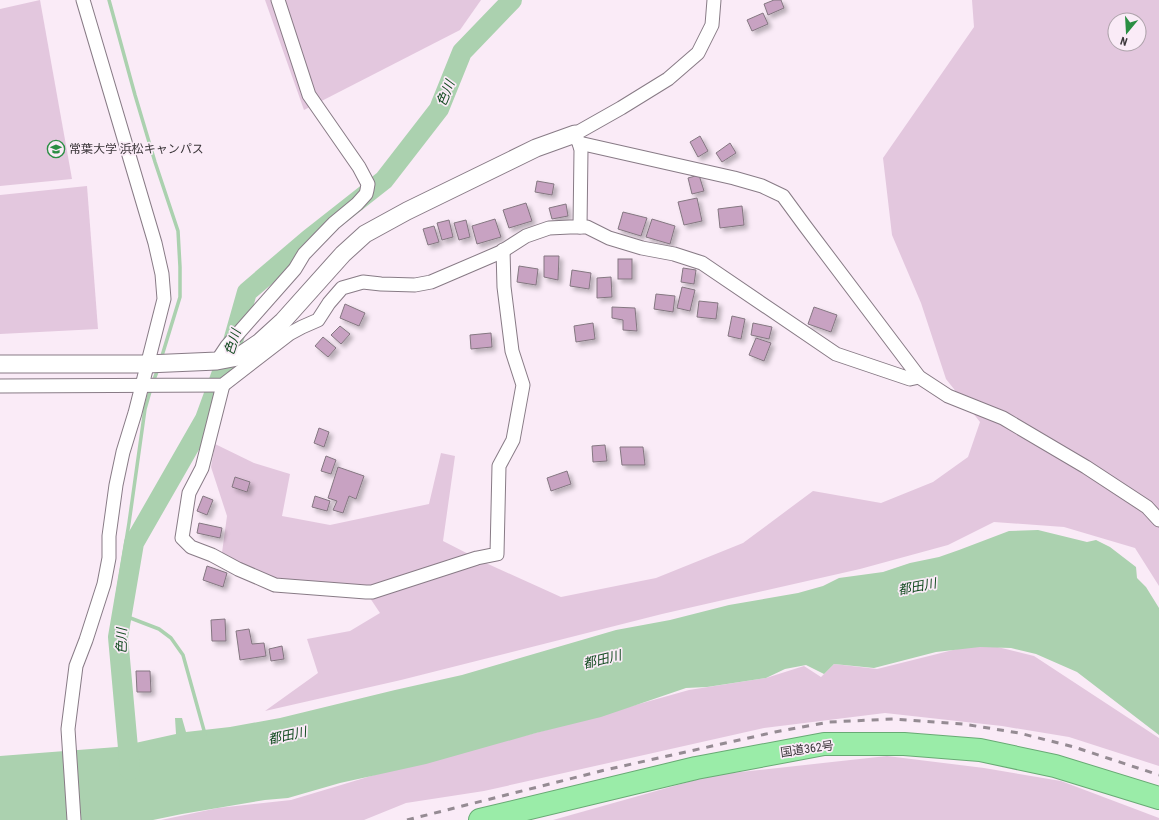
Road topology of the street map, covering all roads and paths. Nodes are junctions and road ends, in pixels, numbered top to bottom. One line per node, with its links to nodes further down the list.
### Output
1 (83, 0): 9 (street)
2 (278, 0): 7 (street)
3 (714, 0): 4 (street)
4 (577, 139): 5 (street); 7 (street); 10 (street)
5 (580, 227): 6 (street); 10 (street)
6 (503, 250): 11 (street); 11 (street)
7 (217, 361): 9 (street)
8 (0, 364): 9 (street)
9 (147, 364): 12 (street)
10 (919, 376): 14 (street)
11 (223, 384): 12 (street)
12 (142, 385): 13 (street); 16 (street)
13 (0, 386)
14 (1159, 520)
15 (1159, 798): 17 (highway, 国道362号)
16 (74, 820)
17 (480, 820)

